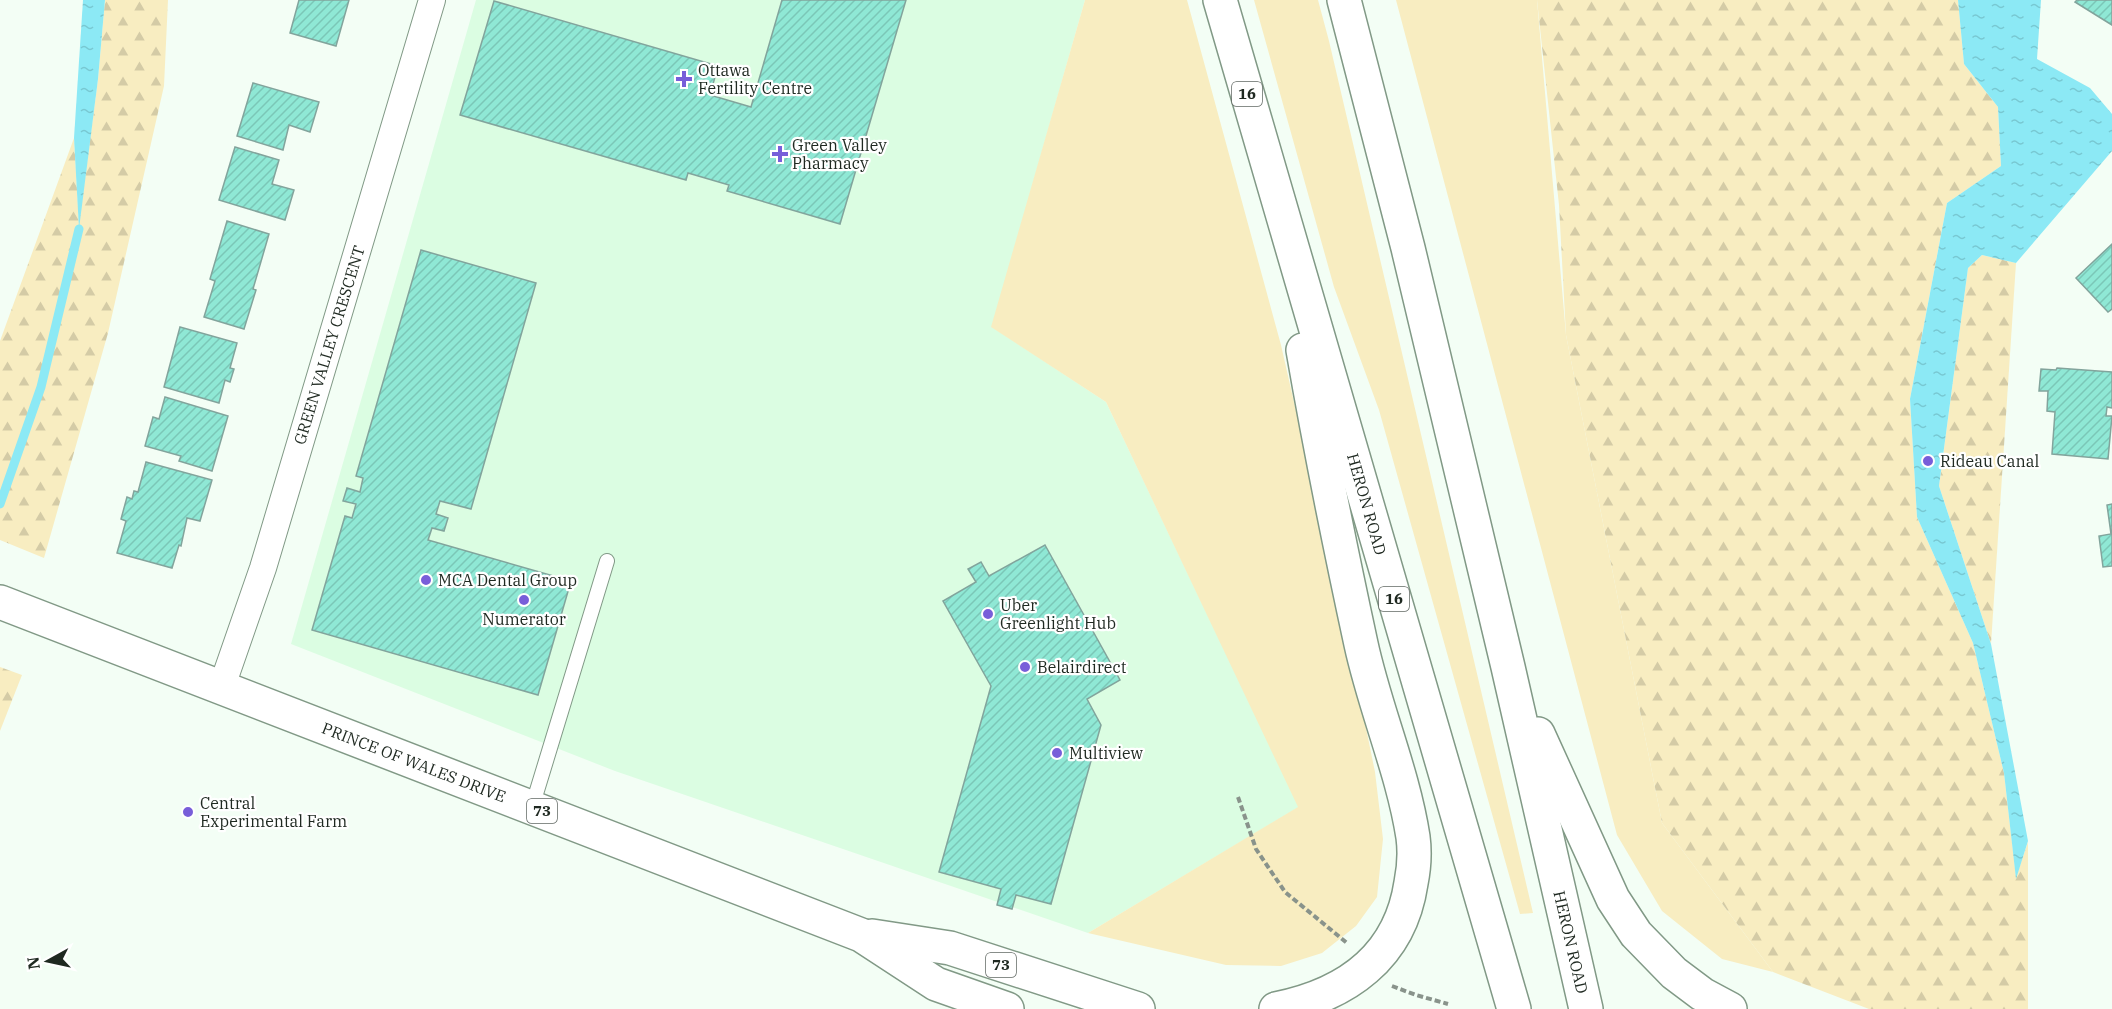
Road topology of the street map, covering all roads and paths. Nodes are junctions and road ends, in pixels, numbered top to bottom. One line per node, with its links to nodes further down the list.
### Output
1 (432, 0): 8 (street, GREEN VALLEY CRESCENT)
2 (1220, 0): 4 (main road, HERON ROAD / 16)
3 (1344, 0): 7 (main road, HERON ROAD)
4 (1275, 189): 17 (main road); 18 (main road, HERON ROAD / 16)
5 (607, 561): 10 (lane)
6 (0, 602): 8 (main road, PRINCE OF WALES DRIVE / 73)
7 (1508, 667): 19 (main road, HERON ROAD); 20 (main road)
8 (221, 689): 10 (main road, PRINCE OF WALES DRIVE / 73)
9 (1238, 797): 12 (path)
10 (532, 807): 11 (main road, PRINCE OF WALES DRIVE / 73)
11 (861, 935): 15 (main road, PRINCE OF WALES DRIVE / 73); 16 (main road, PRINCE OF WALES DRIVE / 73)
12 (1352, 948)
13 (1386, 982): 14 (path)
14 (1449, 1004)
15 (1007, 1009)
16 (1138, 1009)
17 (1276, 1009)
18 (1514, 1009)
19 (1586, 1009)
20 (1730, 1009)

